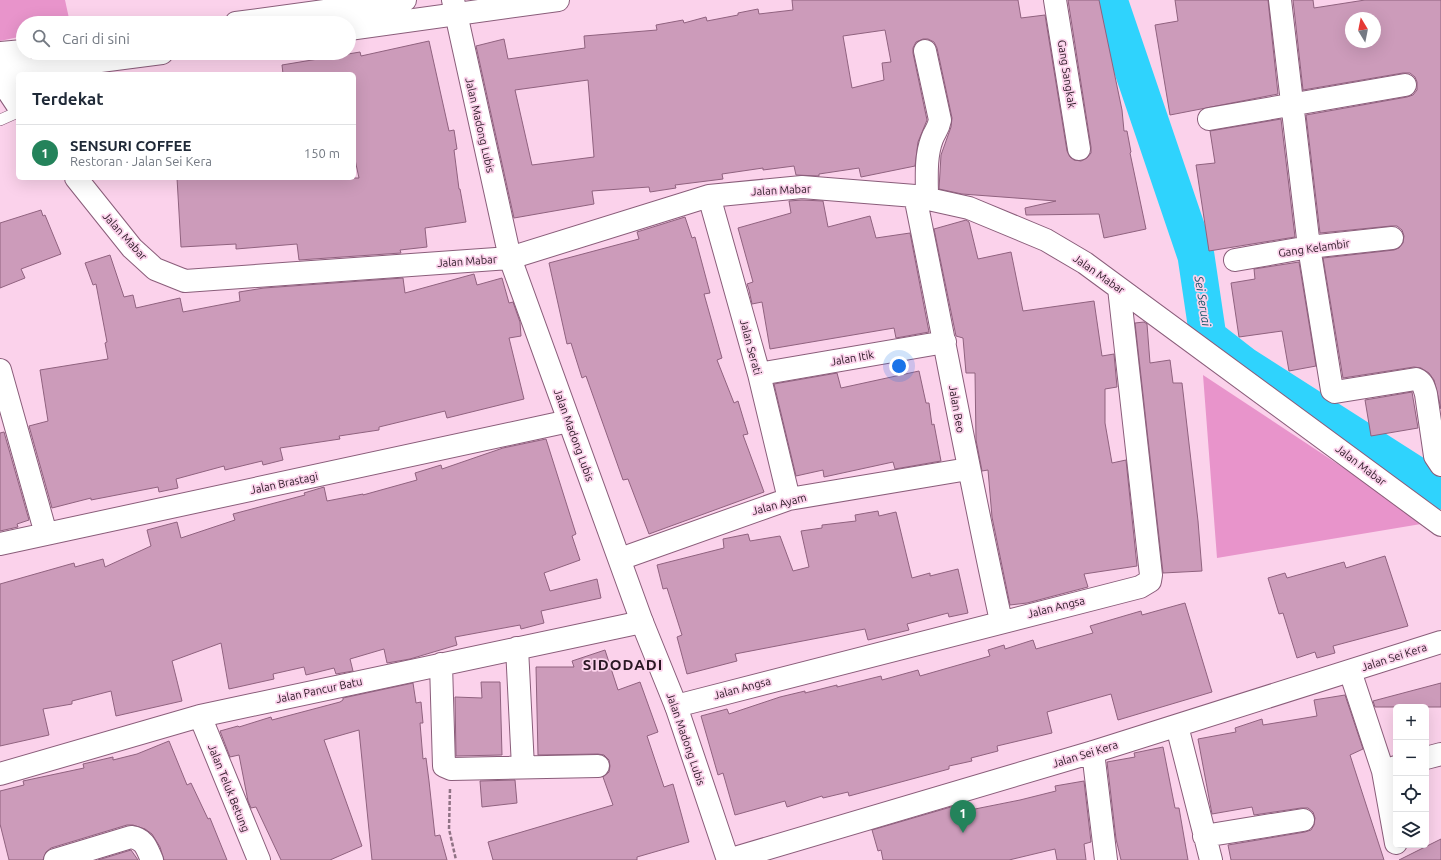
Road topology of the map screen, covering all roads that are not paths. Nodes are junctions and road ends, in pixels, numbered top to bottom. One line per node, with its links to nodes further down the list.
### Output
1 (405, 0): 5 (street)
2 (558, 0): 6 (street)
3 (1054, 0): 22 (street, Gang Sangkak)
4 (1280, 0): 18 (street)
5 (326, 5): 8 (street)
6 (485, 5): 7 (street)
7 (454, 7): 9 (street); 28 (street, Jalan Madong Lubis)
8 (271, 16)
9 (356, 28)
10 (925, 51): 25 (street, Jalan Beo)
11 (16, 52): 12 (street)
12 (0, 54)
13 (108, 60): 14 (street)
14 (0, 74)
15 (0, 80): 17 (street)
16 (1405, 84): 18 (street)
17 (16, 103)
18 (1293, 104): 20 (street); 27 (street)
19 (16, 113): 21 (lane)
20 (1209, 119)
21 (0, 120)
22 (1079, 149)
23 (78, 180): 28 (street, Jalan Mabar)
24 (710, 196): 25 (street, Jalan Mabar); 28 (street, Jalan Mabar); 33 (street, Jalan Serati)
25 (921, 197): 30 (street, Jalan Mabar); 31 (street, Jalan Beo)
26 (1392, 238): 27 (street, Gang Kelambir)
27 (1309, 247): 29 (street, Gang Kelambir); 35 (street)
28 (510, 258): 34 (street, Jalan Madong Lubis)
29 (1235, 260)
30 (1119, 288): 38 (street, Jalan Mabar); 42 (street, Jalan Angsa)
31 (945, 342): 33 (street, Jalan Itik); 36 (street, Jalan Beo)
32 (0, 370): 39 (street)
33 (759, 374): 37 (street, Jalan Serati)
34 (569, 421): 39 (street, Jalan Brastagi); 41 (street, Jalan Madong Lubis)
35 (1441, 464)
36 (968, 469): 37 (street, Jalan Ayam); 42 (street, Jalan Beo)
37 (789, 499): 41 (street, Jalan Ayam)
38 (1441, 525)
39 (46, 534): 40 (street, Jalan Brastagi)
40 (0, 544)
41 (620, 559): 43 (street, Jalan Madong Lubis)
42 (1001, 621): 48 (street, Jalan Angsa)
43 (642, 622): 45 (street, Jalan Pancur Batu); 48 (street, Jalan Madong Lubis)
44 (1441, 642): 47 (street, Jalan Sei Kera)
45 (517, 648): 46 (street, Jalan Pancur Batu); 55 (street)
46 (440, 664): 49 (street, Jalan Pancur Batu); 55 (street)
47 (1350, 671): 50 (street, Jalan Sei Kera); 56 (street)
48 (676, 706): 65 (street, Jalan Madong Lubis)
49 (200, 716): 57 (street, Jalan Pancur Batu); 64 (street, Jalan Teluk Betung)
50 (1177, 726): 51 (street, Jalan Sei Kera); 60 (street)
51 (1093, 752): 65 (street, Jalan Sei Kera); 66 (street)
52 (1441, 754): 53 (street)
53 (1429, 757)
54 (598, 766): 55 (street)
55 (523, 767)
56 (1389, 769): 58 (street)
57 (0, 774)
58 (1393, 812)
59 (1303, 820): 60 (street)
60 (1204, 836): 67 (street)
61 (1397, 848): 68 (street)
62 (55, 860): 63 (street)
63 (152, 860)
64 (260, 860)
65 (728, 860)
66 (1106, 860)
67 (1211, 860)
68 (1401, 860)

